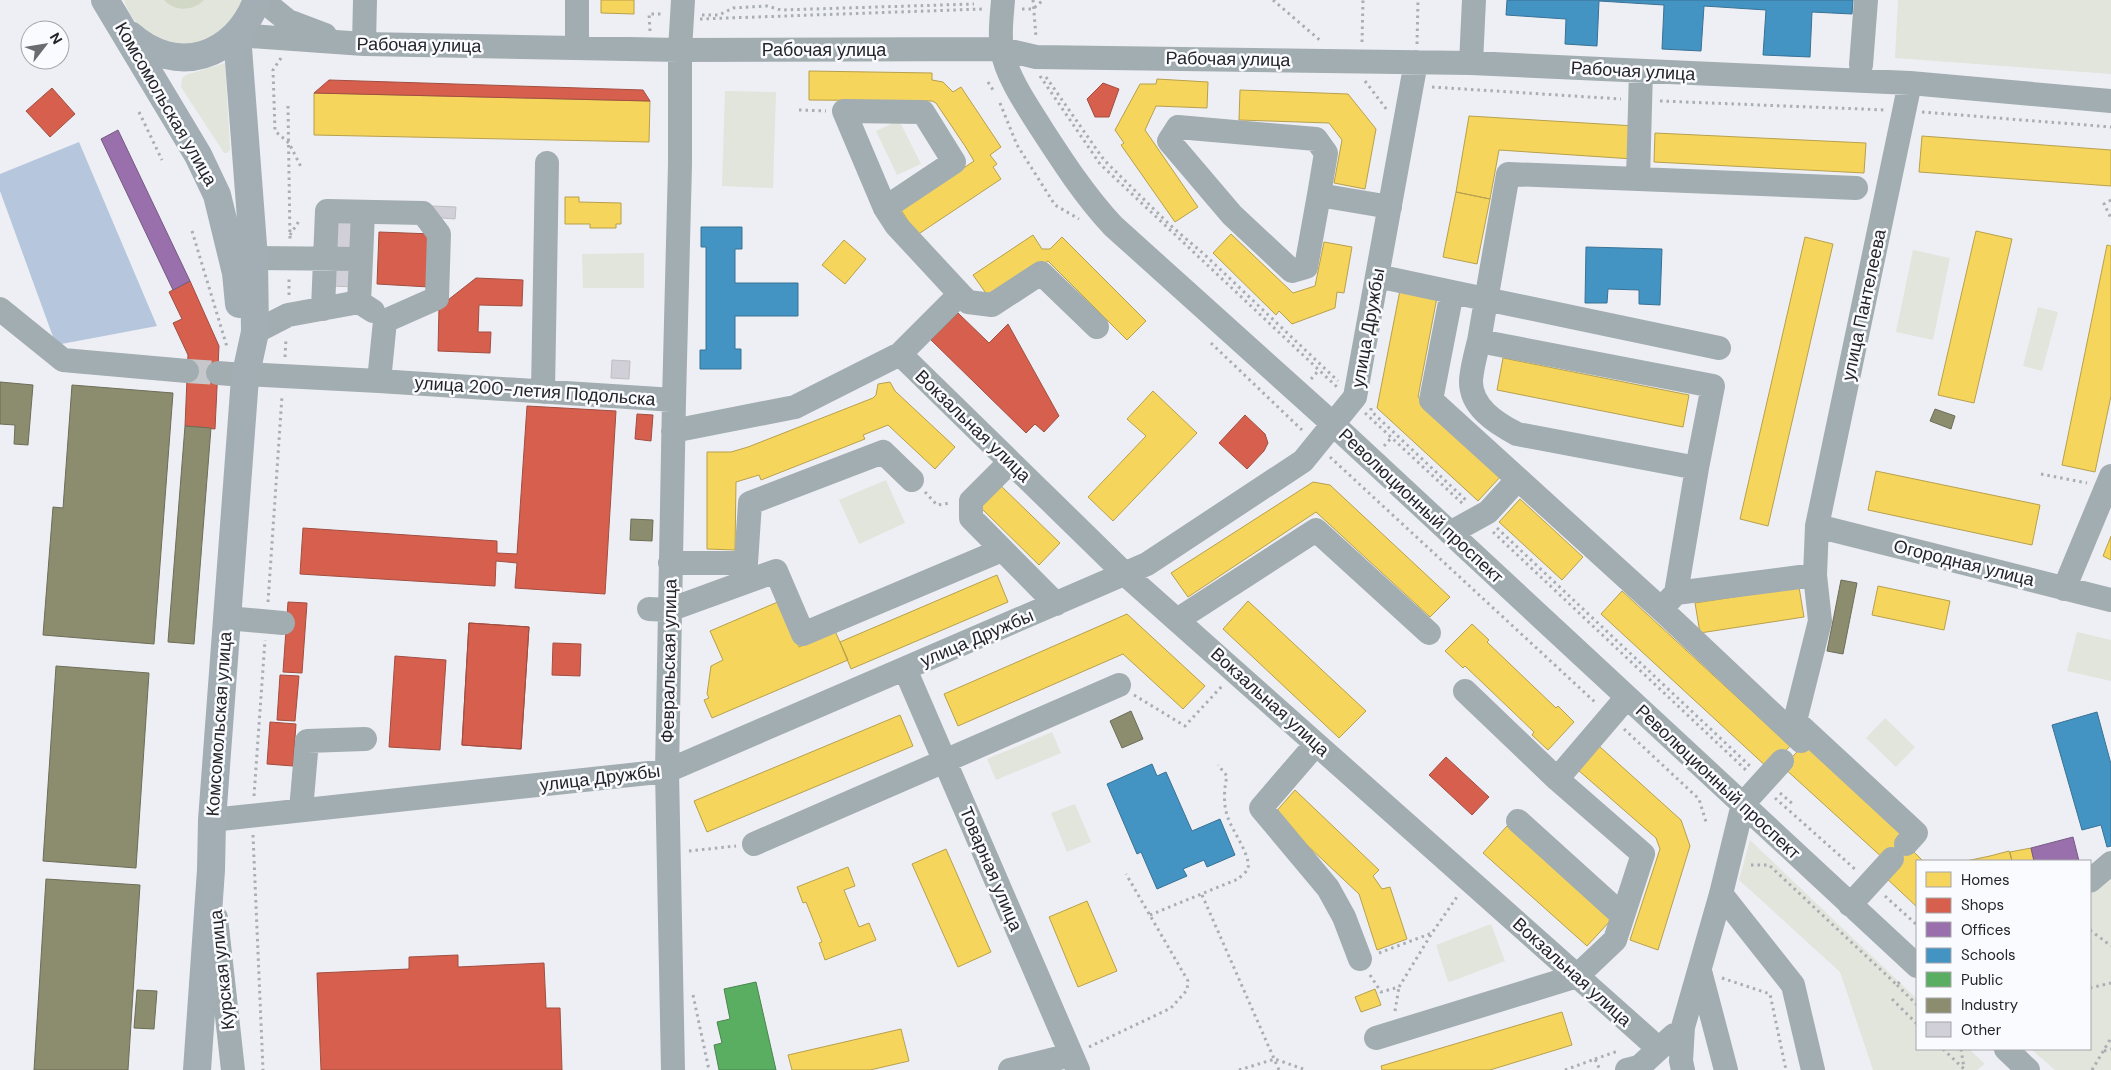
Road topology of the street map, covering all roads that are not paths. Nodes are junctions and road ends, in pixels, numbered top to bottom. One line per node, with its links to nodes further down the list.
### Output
1 (257, 0): 11 (main road)
2 (262, 0): 12 (street, Рабочая улица)
3 (365, 0): 12 (street)
4 (577, 0): 13 (street)
5 (1002, 0): 14 (street, Революционный проспект)
6 (1474, 0): 17 (street)
7 (1866, 0): 18 (street)
8 (109, 3): 10 (main road, Комсомольская улица)
9 (682, 9): 15 (street)
10 (125, 31): 11 (main road); 46 (main road, Комсомольская улица)
11 (237, 35): 12 (street, Рабочая улица); 29 (main road, Комсомольская улица)
12 (355, 44): 13 (street, Рабочая улица)
13 (577, 48): 15 (street, Рабочая улица)
14 (1002, 49): 15 (street, Рабочая улица); 16 (street, Рабочая улица); 50 (street, Революционный проспект)
15 (680, 50): 49 (street)
16 (1416, 56): 17 (street, Рабочая улица); 26 (street, улица Дружбы)
17 (1471, 63): 19 (street, Рабочая улица)
18 (1861, 65)
19 (1641, 71): 20 (street, Рабочая улица); 23 (street)
20 (1910, 83): 21 (street, Рабочая улица); 57 (street, улица Пантелеева)
21 (2111, 100)
22 (547, 164): 48 (street)
23 (1638, 179): 24 (street); 35 (street)
24 (1856, 188)
25 (1319, 195): 25 (street); 26 (street)
26 (1390, 206): 32 (street, улица Дружбы)
27 (885, 208): 27 (street); 34 (street)
28 (363, 212): 30 (street); 31 (street); 39 (street)
29 (254, 258): 30 (street); 41 (main road, Комсомольская улица)
30 (325, 259): 31 (street); 38 (street)
31 (361, 259): 36 (street)
32 (1377, 276): 33 (street); 50 (street, улица Дружбы)
33 (1452, 292): 35 (street); 54 (street)
34 (960, 294): 40 (street); 44 (street)
35 (1486, 300): 42 (street); 43 (street)
36 (359, 302): 38 (street); 39 (street)
37 (0, 310): 45 (street)
38 (323, 310): 41 (street)
39 (384, 321): 47 (street)
40 (1097, 327)
41 (255, 332): 46 (main road, Комсомольская улица)
42 (1479, 341): 53 (street); 53 (street)
43 (1719, 348)
44 (900, 354): 51 (street); 52 (street, Вокзальная улица)
45 (187, 371)
46 (238, 375): 47 (street, улица 200-летия Подольска); 68 (main road, Комсомольская улица)
47 (379, 381): 48 (street, улица 200-летия Подольска)
48 (542, 392): 49 (street, улица 200-летия Подольска)
49 (674, 400): 51 (street, улица 200-летия Подольска)
50 (1333, 424): 58 (street, Революционный проспект); 61 (street, улица Дружбы)
51 (673, 431): 60 (street, Февральская улица)
52 (1010, 462): 59 (street); 61 (street, Вокзальная улица)
53 (1697, 468): 65 (street)
54 (1518, 479): 58 (street); 65 (street)
55 (912, 480): 60 (street)
56 (2110, 483): 63 (street)
57 (1817, 526): 62 (street, улица Пантелеева); 63 (street, Огородная улица)
58 (1450, 533): 75 (street, Революционный проспект)
59 (1002, 550): 66 (street); 67 (street)
60 (670, 563): 67 (street, Февральская улица)
61 (1125, 574): 66 (street, улица Дружбы); 69 (street, Вокзальная улица)
62 (1815, 575): 65 (street); 77 (street, улица Пантелеева)
63 (2064, 589): 64 (street, Огородная улица)
64 (2111, 600)
65 (1669, 601): 77 (street)
66 (1056, 604): 72 (street, улица Дружбы)
67 (659, 610): 80 (street, Февральская улица)
68 (227, 618): 70 (street); 84 (main road, Комсомольская улица)
69 (1177, 620): 71 (street); 78 (street, Вокзальная улица)
70 (275, 622)
71 (1429, 633)
72 (905, 669): 79 (street, Товарная улица); 80 (street, улица Дружбы)
73 (1119, 685): 79 (street)
74 (1465, 692): 81 (street)
75 (1627, 697): 81 (street); 82 (street, Революционный проспект)
76 (365, 739): 83 (street)
77 (1795, 739): 82 (street); 91 (street)
78 (1316, 744): 93 (street); 96 (street, Вокзальная улица)
79 (945, 762): 86 (street); 100 (street, Товарная улица)
80 (667, 771): 83 (street, улица Дружбы); 104 (street, Февральская улица)
81 (1557, 779): 92 (street)
82 (1743, 804): 90 (street); 91 (street, Революционный проспект)
83 (301, 810): 84 (street, улица Дружбы)
84 (212, 820): 88 (main road, Комсомольская улица)
85 (1518, 821): 92 (street)
86 (754, 844)
87 (2111, 863): 89 (street)
88 (211, 870): 102 (main road, Комсомольская улица); 103 (street, Курская улица)
89 (2091, 879)
90 (1721, 894): 95 (street); 108 (street)
91 (1850, 905): 94 (street, Революционный проспект)
92 (1623, 916): 96 (street)
93 (1360, 960)
94 (1916, 966)
95 (1700, 971): 97 (street); 107 (street)
96 (1577, 976): 98 (street); 99 (street, Вокзальная улица)
97 (1682, 1028): 101 (street); 106 (street)
98 (1376, 1038)
99 (1649, 1040)
100 (1078, 1058): 105 (street)
101 (1626, 1059)
102 (197, 1070)
103 (232, 1070)
104 (673, 1070)
105 (1010, 1070)
106 (1683, 1070)
107 (1726, 1070)
108 (1813, 1070)

